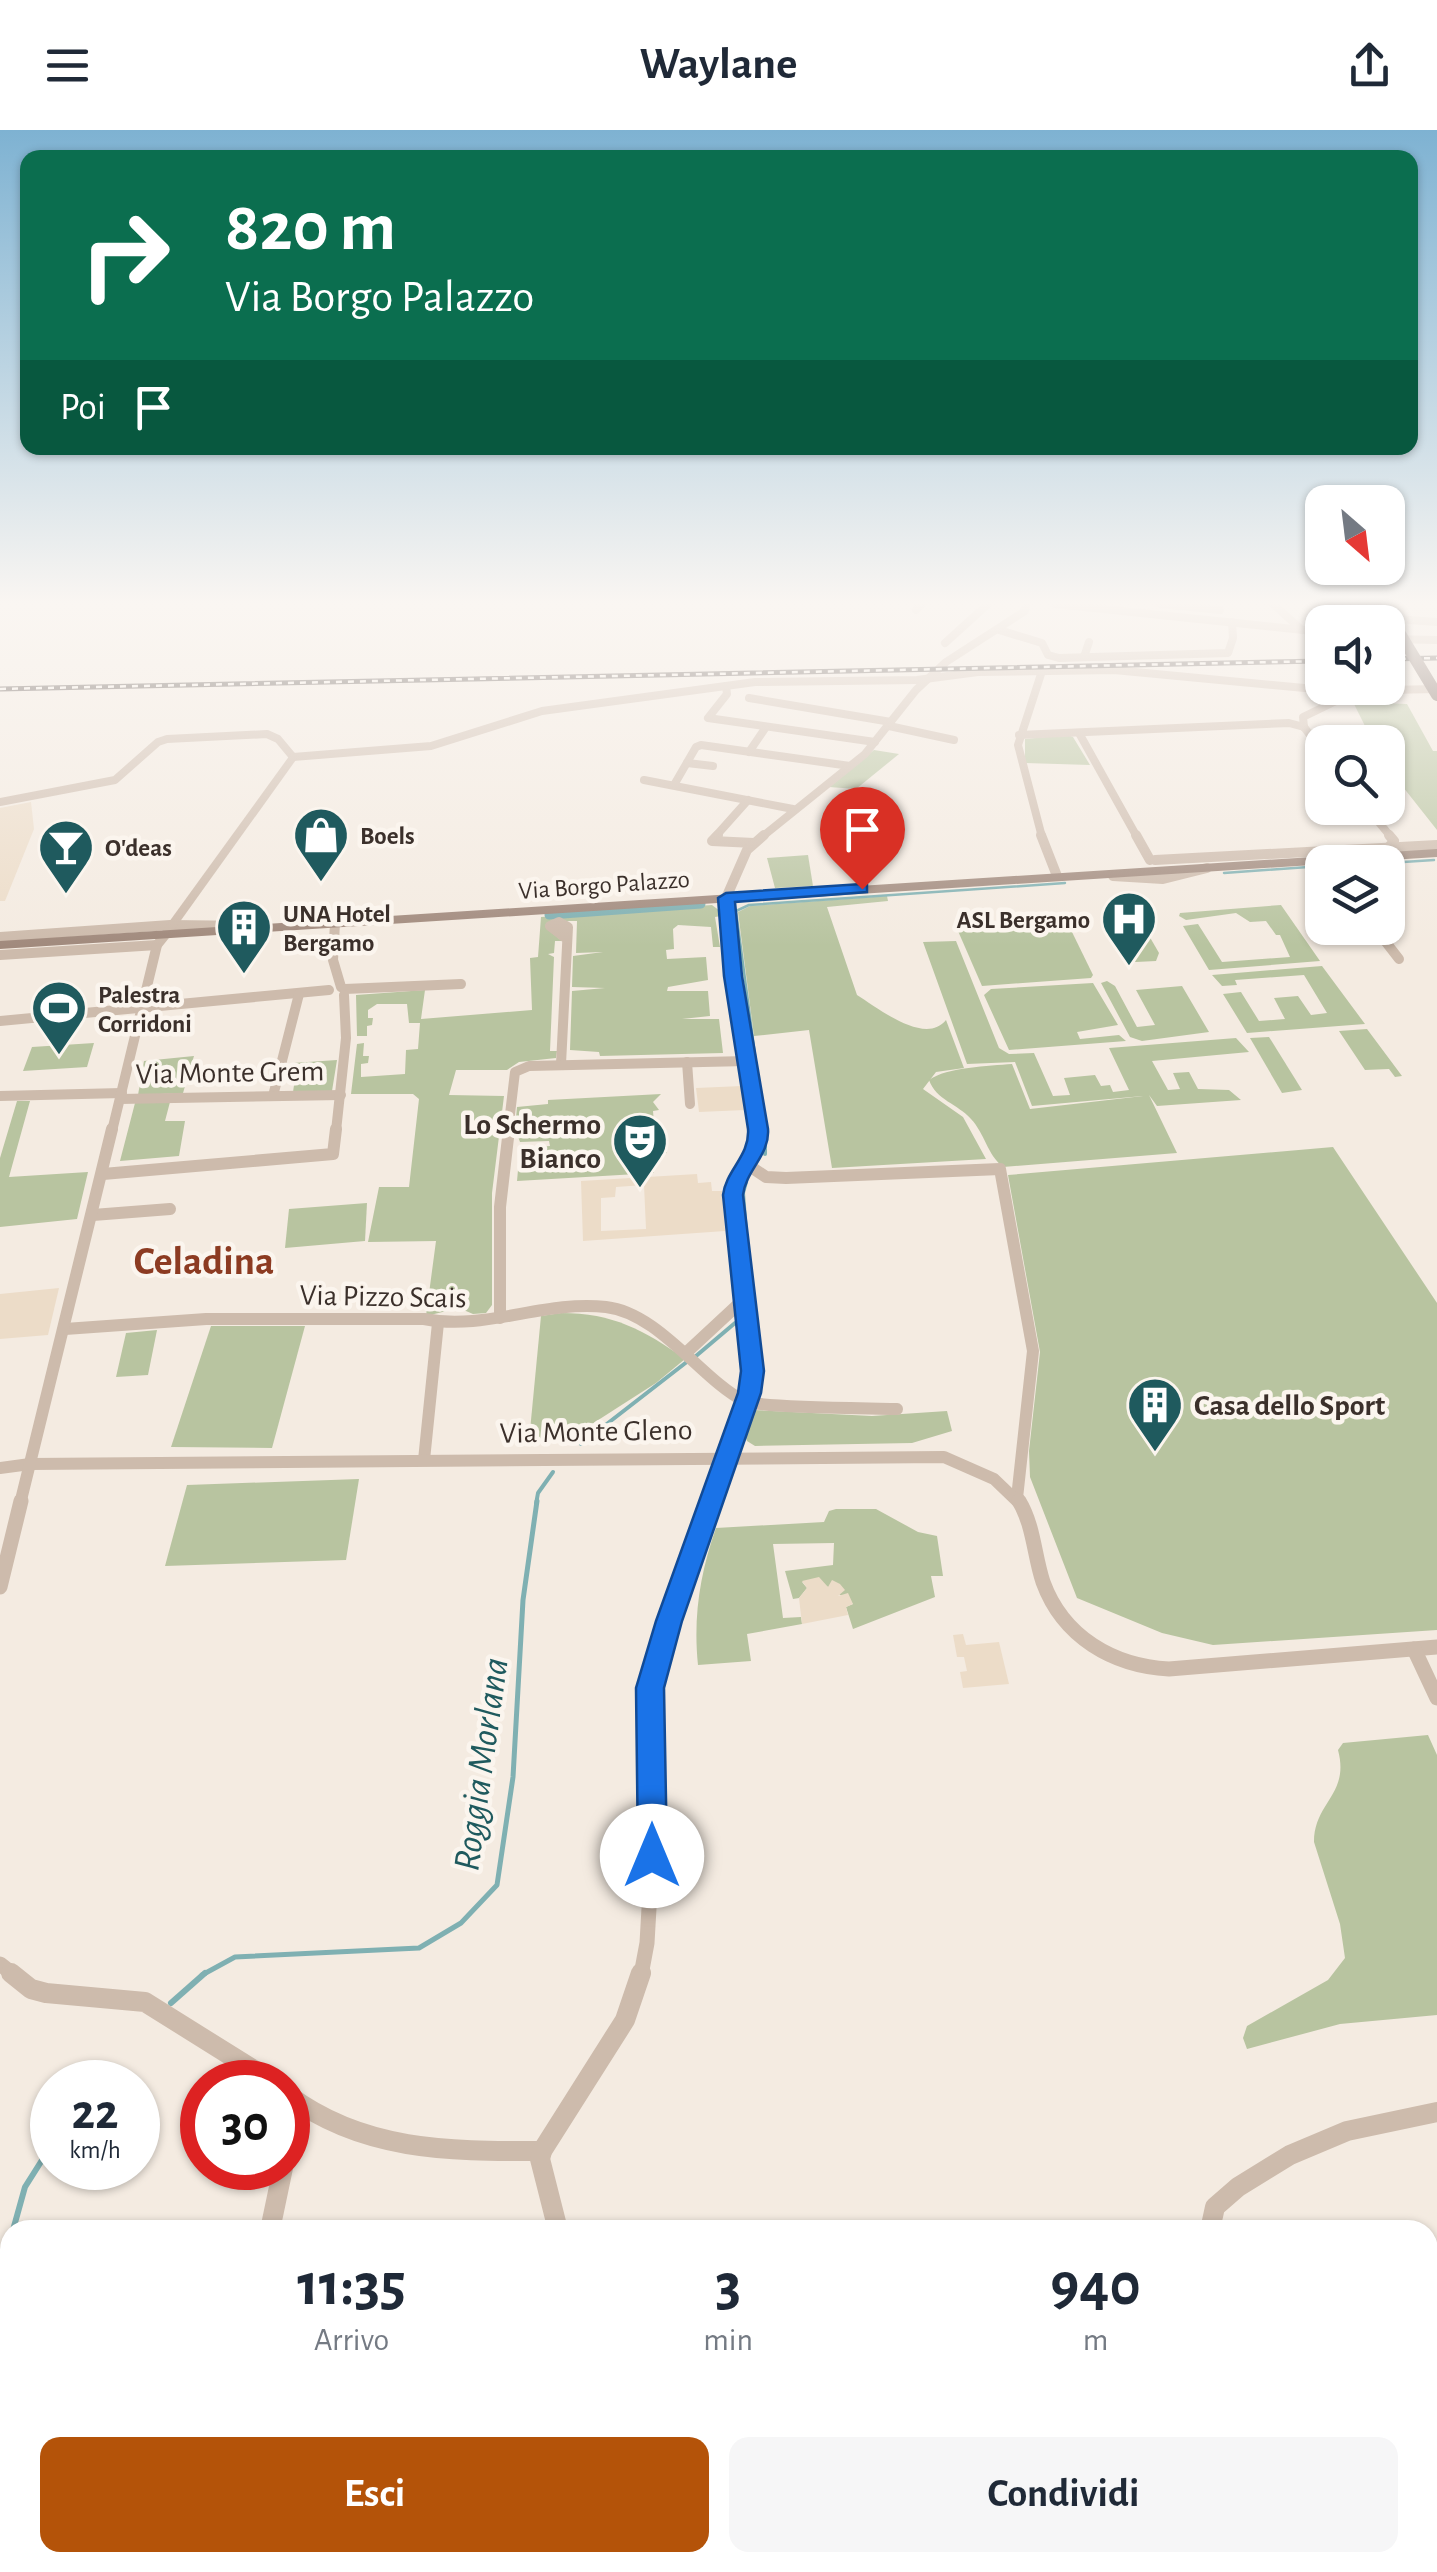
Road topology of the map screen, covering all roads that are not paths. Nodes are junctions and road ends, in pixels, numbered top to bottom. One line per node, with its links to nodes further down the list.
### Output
1 (523, 718): 15 (street)
2 (708, 718): 8 (street)
3 (857, 718): 7 (street)
4 (895, 718): 7 (street)
5 (1025, 718): 11 (street)
6 (1303, 718): 9 (street)
7 (890, 724): 12 (street); 13 (street)
8 (766, 726): 13 (street); 14 (street)
9 (1304, 727): 10 (street)
10 (1079, 733): 11 (street); 33 (street)
11 (1019, 735): 36 (street)
12 (954, 740)
13 (875, 742): 18 (street)
14 (749, 752): 16 (street); 18 (street)
15 (293, 757): 22 (street); 40 (street)
16 (687, 762): 17 (street); 20 (street)
17 (713, 766)
18 (850, 766): 23 (street)
19 (644, 780): 20 (street)
20 (674, 785): 21 (street)
21 (748, 800): 23 (street); 25 (street)
22 (0, 802)
23 (792, 809): 25 (street)
24 (1381, 825): 26 (street)
25 (754, 843): 38 (street)
26 (1391, 845)
27 (1437, 846): 28 (street, Via Borgo Palazzo)
28 (1405, 847)
29 (1305, 853): 33 (street, Via Borgo Palazzo)
30 (1437, 854): 31 (main road, Via Borgo Palazzo)
31 (1405, 856)
32 (1305, 862): 35 (main road, Via Borgo Palazzo)
33 (1149, 864): 34 (main road, Via Borgo Palazzo); 35 (main road, Via Borgo Palazzo); 37 (street, Via Borgo Palazzo)
34 (1106, 873): 36 (main road, Via Borgo Palazzo); 37 (street, Via Borgo Palazzo)
35 (1174, 873): 37 (street, Via Borgo Palazzo)
36 (1057, 876): 38 (main road, Via Borgo Palazzo)
37 (1155, 878)
38 (726, 898): 39 (main road, Via Borgo Palazzo); 52 (street)
39 (335, 923): 40 (main road, Via Borgo Palazzo); 48 (street)
40 (164, 935): 41 (street, Via Borgo Palazzo); 43 (main road, Via Borgo Palazzo); 45 (street, Via Borgo Palazzo); 50 (street)
41 (0, 937)
42 (566, 939): 54 (street)
43 (0, 944)
44 (1388, 945): 46 (street)
45 (0, 955)
46 (1399, 959)
47 (461, 984): 48 (street)
48 (338, 991): 49 (street); 55 (street)
49 (299, 994): 50 (street); 58 (street)
50 (142, 1010): 51 (street); 57 (street)
51 (0, 1022)
52 (747, 1061): 53 (street); 60 (street)
53 (686, 1062): 54 (street); 59 (street)
54 (562, 1064): 65 (street)
55 (341, 1095): 58 (street, Via Monte Grem); 61 (street)
56 (0, 1096): 57 (street, Via Monte Grem)
57 (121, 1096): 58 (street, Via Monte Grem); 61 (street)
58 (273, 1096)
59 (690, 1104)
60 (748, 1165): 64 (street); 75 (street)
61 (103, 1174): 63 (street)
62 (170, 1209): 63 (street)
63 (93, 1215): 67 (street)
64 (744, 1299): 68 (street); 69 (street)
65 (500, 1318): 66 (street, Via Pizzo Scais); 68 (street, Via Pizzo Scais)
66 (438, 1323): 67 (street, Via Pizzo Scais); 72 (street)
67 (65, 1329): 73 (street)
68 (694, 1356): 69 (street, Via Pizzo Scais)
69 (746, 1402): 70 (street); 71 (street)
70 (897, 1409)
71 (729, 1457): 72 (street, Via Monte Gleno); 75 (street, Via Monte Gleno); 84 (street)
72 (424, 1460): 73 (street, Via Monte Gleno)
73 (30, 1464): 74 (street, Via Monte Gleno); 76 (street)
74 (0, 1468)
75 (1016, 1498): 78 (street)
76 (0, 1587)
77 (1437, 1647): 78 (street)
78 (1414, 1649): 79 (street)
79 (1437, 1698)
80 (0, 1964): 81 (street)
81 (237, 2060)
82 (310, 2111): 84 (street)
83 (1437, 2112): 88 (street)
84 (542, 2150): 87 (street)
85 (278, 2190): 86 (street)
86 (272, 2220)
87 (555, 2220)
88 (1212, 2220)

